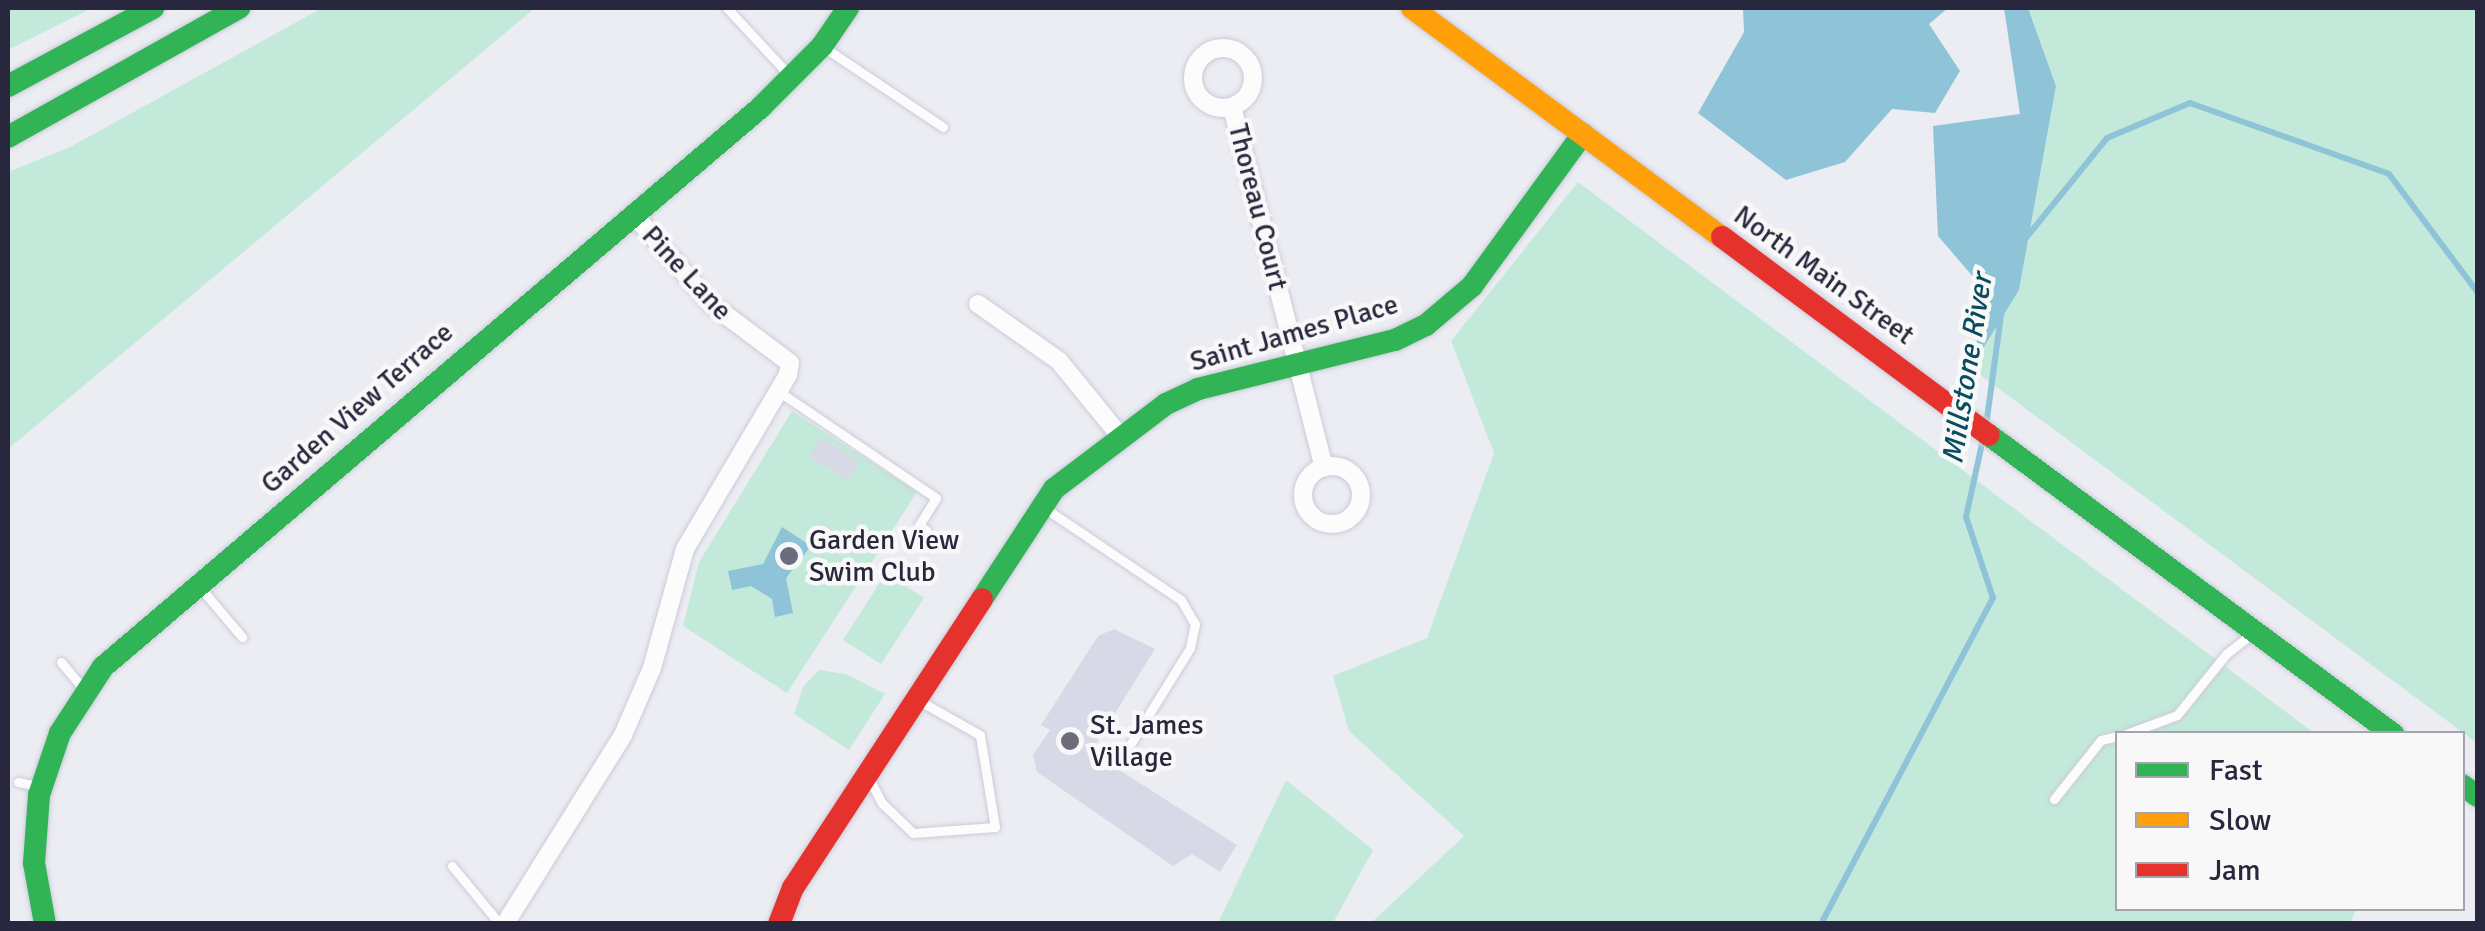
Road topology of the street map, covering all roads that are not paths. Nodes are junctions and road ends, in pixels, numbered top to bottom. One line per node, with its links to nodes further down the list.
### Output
1 (154, 8): 8 (main road)
2 (239, 8): 12 (main road)
3 (727, 8): 7 (lane)
4 (848, 8): 6 (main road, Garden View Terrace)
5 (1412, 8): 11 (main road, North Main Street)
6 (822, 46): 7 (main road, Garden View Terrace); 10 (lane)
7 (792, 78): 13 (main road, Garden View Terrace)
8 (8, 86)
9 (1232, 107): 15 (street, Thoreau Court)
10 (943, 127)
11 (1583, 134): 15 (main road, Saint James Place); 24 (main road, North Main Street)
12 (8, 137)
13 (634, 216): 16 (street, Pine Lane); 23 (main road, Garden View Terrace)
14 (978, 304): 17 (street)
15 (1298, 365): 17 (main road, Saint James Place); 18 (street, Thoreau Court)
16 (780, 392): 19 (lane); 37 (street)
17 (1121, 437): 21 (main road, Saint James Place)
18 (1324, 467)
19 (936, 498): 20 (lane); 22 (lane)
20 (948, 505)
21 (1040, 506): 28 (main road, Saint James Place); 32 (lane)
22 (926, 530)
23 (198, 584): 25 (lane); 27 (main road, Garden View Terrace)
24 (2256, 631): 29 (lane); 30 (main road, North Main Street)
25 (242, 636)
26 (61, 662): 27 (lane)
27 (85, 690): 36 (main road, Garden View Terrace)
28 (916, 698): 33 (main road, Saint James Place); 33 (lane)
29 (2134, 731)
30 (2389, 731)
31 (2115, 737): 34 (lane)
32 (1131, 743)
33 (867, 774): 38 (main road, Saint James Place)
34 (2054, 799)
35 (452, 866): 37 (lane)
36 (45, 924)
37 (502, 924)
38 (779, 924)

